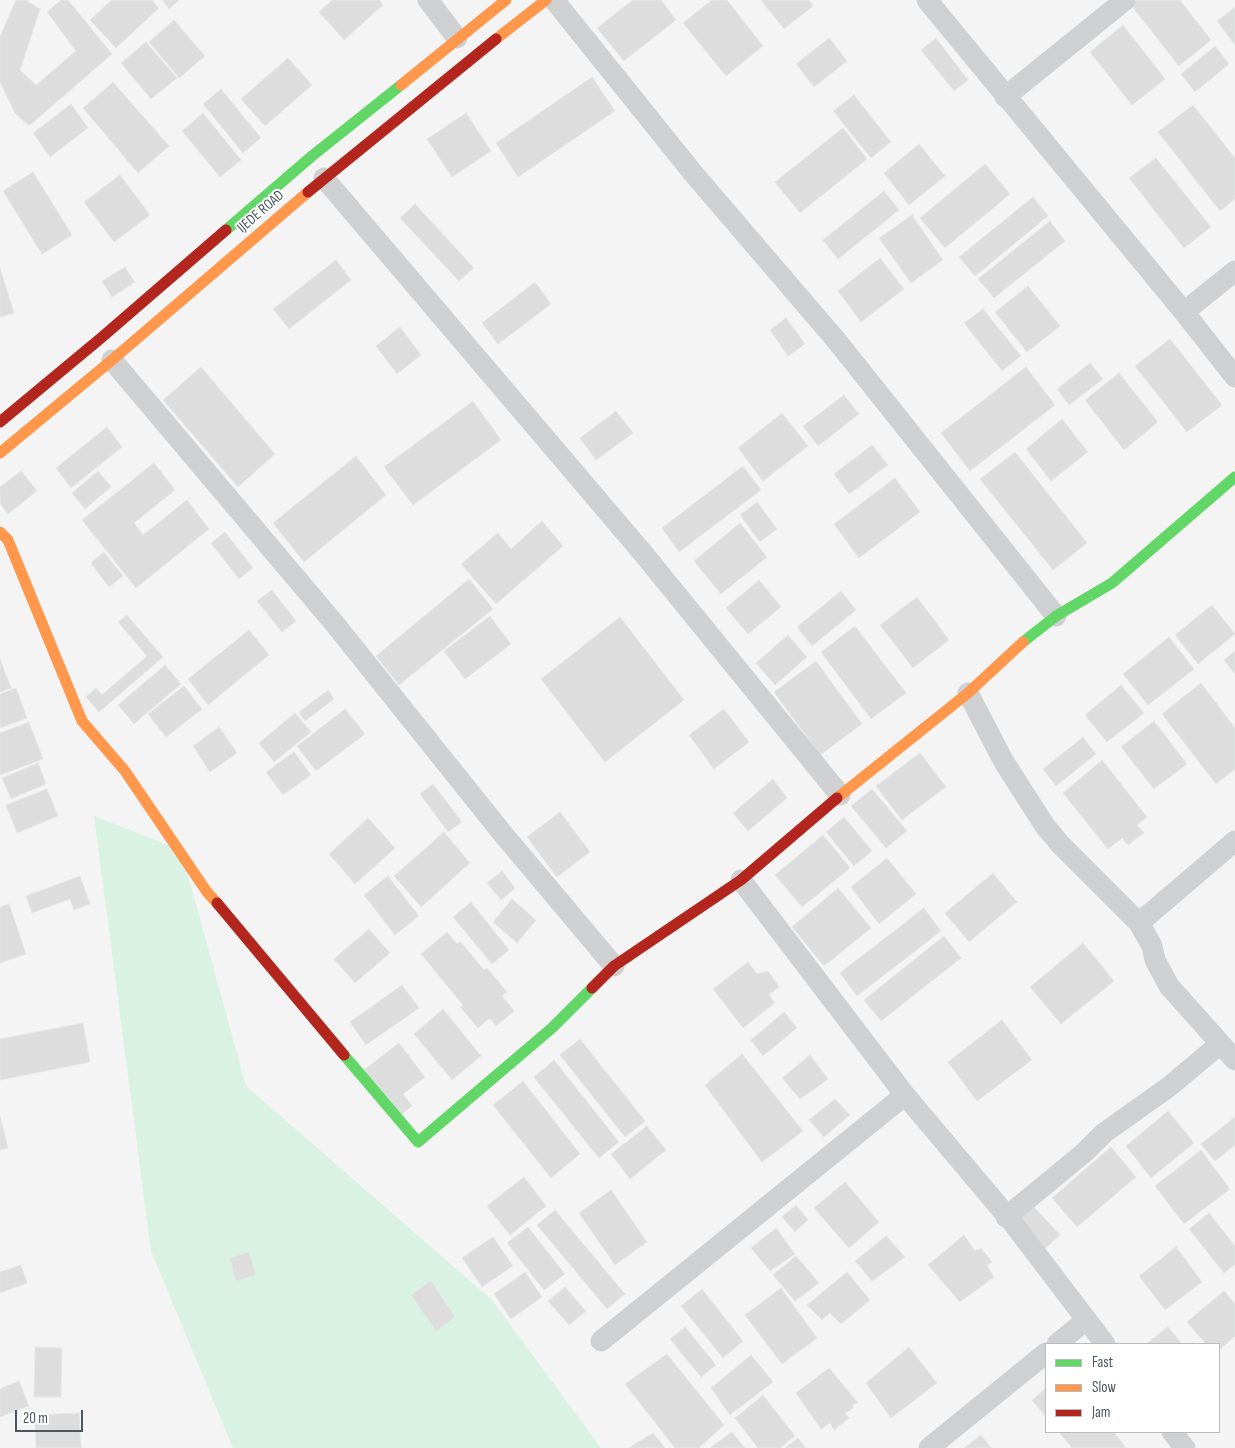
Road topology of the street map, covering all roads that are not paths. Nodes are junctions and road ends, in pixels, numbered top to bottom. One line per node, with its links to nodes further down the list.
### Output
1 (428, 0): 7 (street)
2 (506, 0): 7 (street, IJEDE ROAD)
3 (546, 0): 9 (street, IJEDE ROAD)
4 (554, 0): 18 (street)
5 (927, 0): 8 (street)
6 (1125, 0): 8 (street)
7 (457, 38): 14 (street, IJEDE ROAD)
8 (1005, 97): 11 (street)
9 (324, 178): 12 (street, IJEDE ROAD); 20 (street)
10 (1235, 271): 11 (street)
11 (1184, 312): 13 (street)
12 (112, 360): 15 (street, IJEDE ROAD); 24 (street)
13 (1235, 377)
14 (0, 422)
15 (0, 453)
16 (1235, 477): 18 (street)
17 (0, 532): 24 (street)
18 (1056, 616): 19 (street)
19 (968, 693): 20 (street); 23 (street)
20 (840, 795): 22 (street)
21 (1235, 842): 23 (street)
22 (741, 880): 24 (street); 27 (street)
23 (1139, 923): 25 (street)
24 (614, 966)
25 (1220, 1044): 26 (street); 28 (street)
26 (1235, 1060)
27 (905, 1095): 28 (street); 30 (street)
28 (1006, 1217): 29 (street)
29 (1086, 1320): 31 (street); 32 (street)
30 (601, 1342)
31 (1058, 1343)
32 (1104, 1343)
33 (1045, 1354): 35 (street)
34 (1173, 1433): 36 (street)
35 (929, 1448)
36 (1185, 1448)

